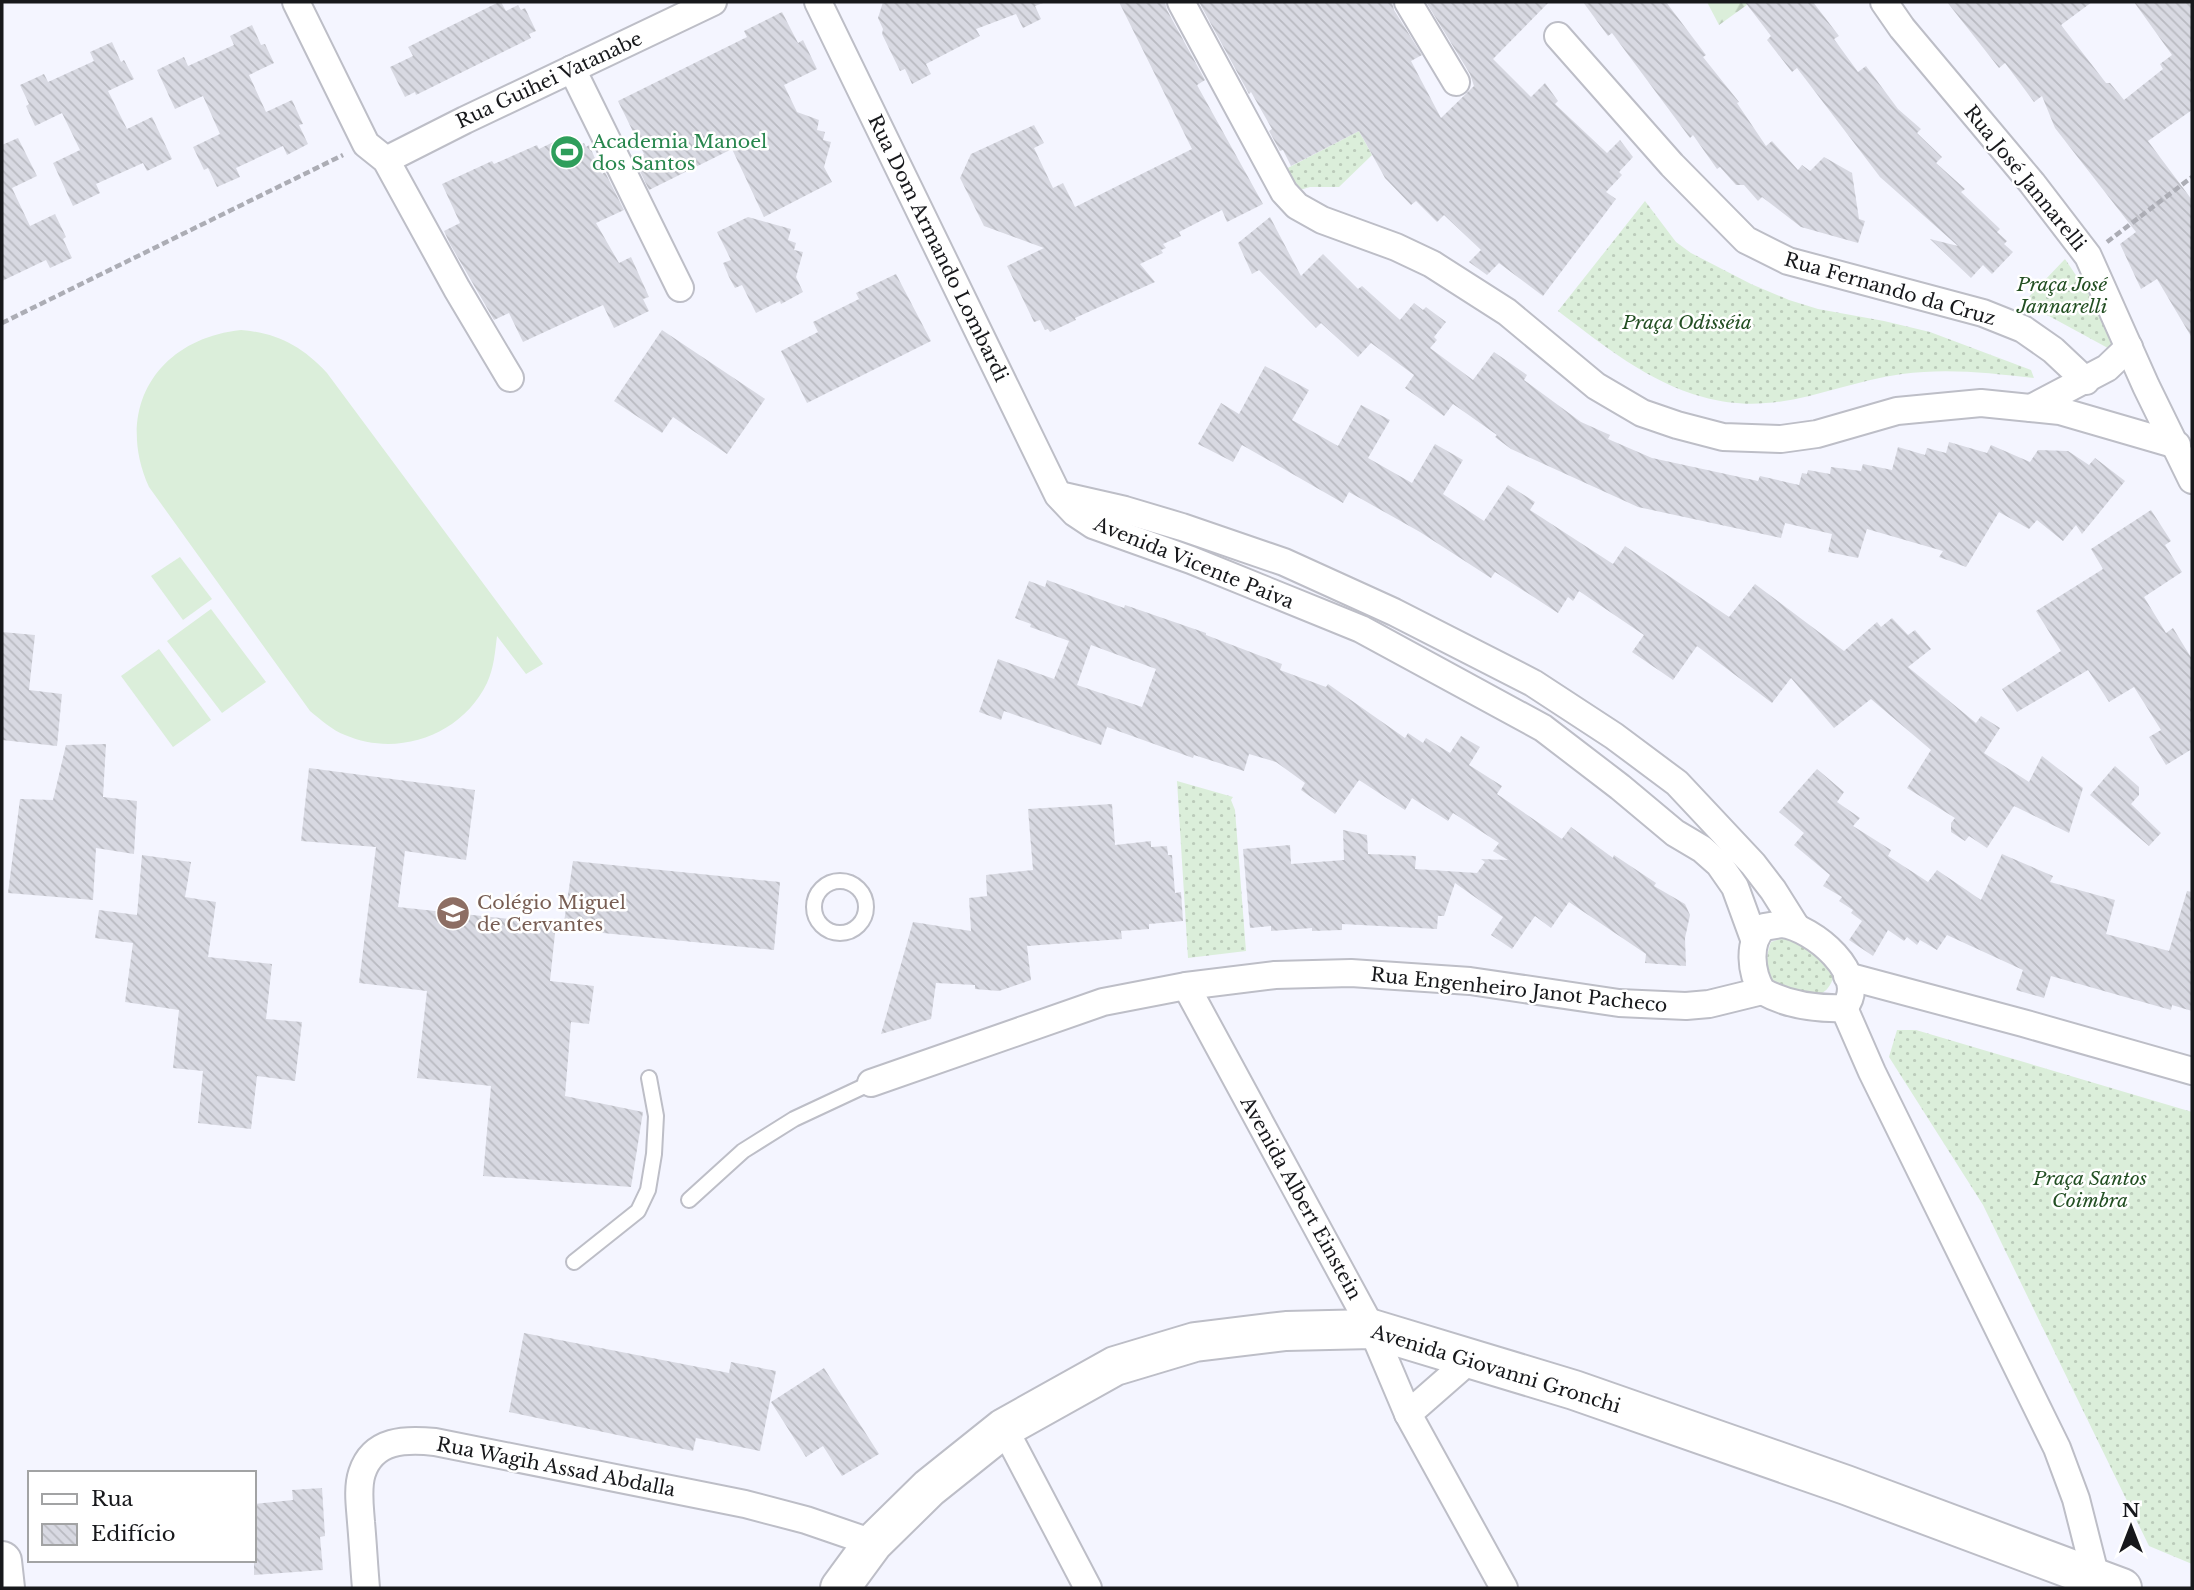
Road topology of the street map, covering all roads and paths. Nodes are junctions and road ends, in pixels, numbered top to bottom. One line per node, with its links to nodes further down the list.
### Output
1 (296, 2): 10 (street)
2 (713, 2): 8 (street, Rua Guihei Vatanabe)
3 (818, 2): 21 (street, Rua Dom Armando Lombardi)
4 (1181, 2): 18 (street)
5 (1408, 2): 9 (street)
6 (1884, 2): 12 (street, Rua José Jannarelli)
7 (1558, 36): 17 (street, Rua Fernando da Cruz)
8 (572, 69): 10 (street, Rua Guihei Vatanabe); 13 (street)
9 (1456, 82)
10 (376, 152): 14 (path); 16 (street)
11 (2192, 177): 12 (path)
12 (2088, 256): 15 (street, Rua José Jannarelli)
13 (680, 288)
14 (2, 323)
15 (2129, 347): 17 (street); 19 (street, Rua José Jannarelli)
16 (510, 378)
17 (2086, 381): 18 (street)
18 (2031, 408): 19 (street)
19 (2177, 445): 20 (street, Rua José Jannarelli)
20 (2192, 480)
21 (1058, 495): 22 (street, Avenida Vicente Paiva); 23 (street, Avenida Vicente Paiva)
22 (1795, 925): 23 (street); 24 (street, Avenida Vicente Paiva)
23 (1759, 933): 26 (street)
24 (1847, 976): 27 (street); 28 (street)
25 (1186, 986): 26 (street, Rua Engenheiro Janot Pacheco); 30 (street, Rua Engenheiro Janot Pacheco); 33 (street, Avenida Albert Einstein)
26 (1762, 990): 27 (street)
27 (1844, 1007): 39 (street)
28 (2192, 1072)
29 (649, 1078): 32 (lane)
30 (871, 1083): 31 (lane)
31 (689, 1200)
32 (574, 1262)
33 (1373, 1329): 34 (main road, Avenida Giovanni Gronchi); 35 (street, Avenida Albert Einstein); 36 (main road, Avenida Giovanni Gronchi)
34 (1472, 1359): 35 (street); 39 (main road, Avenida Giovanni Gronchi)
35 (1408, 1414): 44 (street, Avenida Albert Einstein)
36 (1004, 1428): 37 (main road, Avenida Giovanni Gronchi); 43 (street)
37 (873, 1543): 41 (street, Rua Wagih Assad Abdalla); 42 (main road, Avenida Giovanni Gronchi)
38 (2, 1561): 40 (main road)
39 (2109, 1583)
40 (5, 1588)
41 (366, 1588)
42 (840, 1588)
43 (1087, 1588)
44 (1504, 1588)

